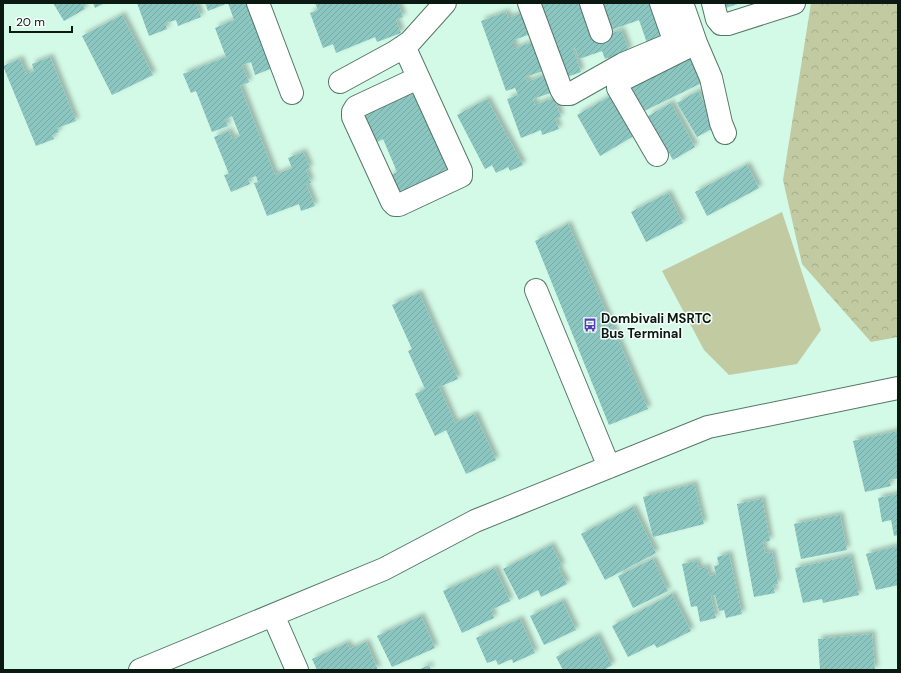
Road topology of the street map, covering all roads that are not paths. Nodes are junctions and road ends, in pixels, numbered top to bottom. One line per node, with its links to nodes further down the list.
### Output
1 (258, 3): 14 (street)
2 (445, 3): 11 (street)
3 (528, 3): 5 (street)
4 (591, 3): 9 (street)
5 (661, 3)
6 (682, 3): 10 (street)
7 (713, 3): 8 (street)
8 (794, 3)
9 (601, 32)
10 (696, 43): 15 (street); 16 (street)
11 (404, 46): 12 (street); 13 (street)
12 (418, 78): 12 (street)
13 (340, 82)
14 (292, 93)
15 (726, 133)
16 (657, 155)
17 (536, 290): 19 (street)
18 (898, 388): 19 (street)
19 (610, 467): 20 (street)
20 (273, 615): 21 (street); 22 (street)
21 (140, 670)
22 (297, 670)

